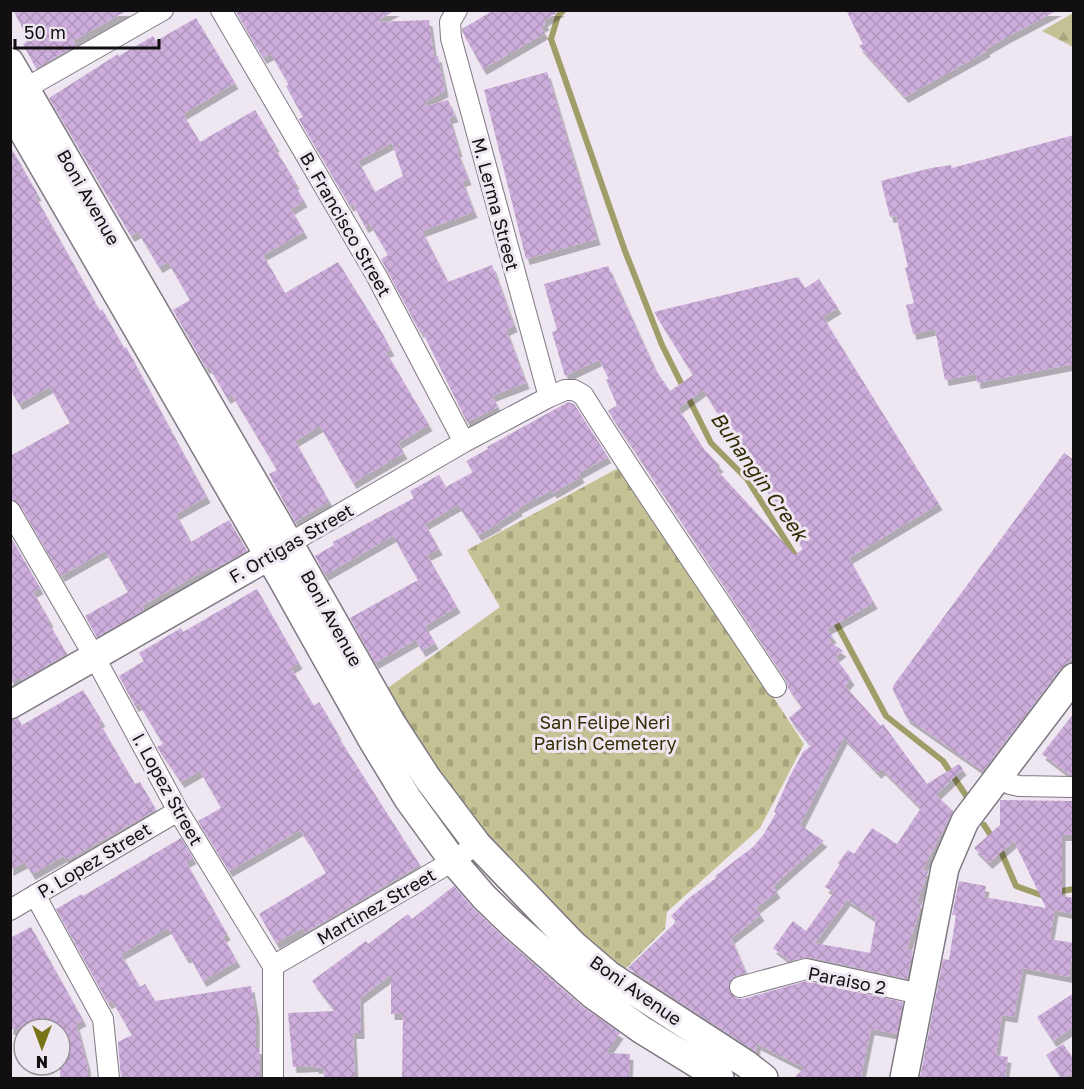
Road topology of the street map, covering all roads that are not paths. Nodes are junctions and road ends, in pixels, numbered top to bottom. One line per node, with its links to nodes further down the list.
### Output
1 (163, 10): 5 (street)
2 (221, 10): 7 (street, B. Francisco Street)
3 (457, 10): 6 (street, M. Lerma Street)
4 (10, 62): 5 (main road, Boni Avenue)
5 (15, 98): 9 (main road, Boni Avenue)
6 (549, 397): 7 (street, F. Ortigas Street); 12 (street, F. Ortigas Street)
7 (464, 442): 9 (street, F. Ortigas Street)
8 (10, 511): 10 (street, I. Lopez Street)
9 (280, 550): 10 (main road, F. Ortigas Street); 17 (main road, Boni Avenue); 18 (main road, Boni Avenue)
10 (94, 656): 13 (main road, F. Ortigas Street); 16 (street, I. Lopez Street)
11 (1074, 677): 14 (main road)
12 (776, 687)
13 (10, 705)
14 (999, 778): 15 (street); 23 (main road)
15 (1074, 787)
16 (178, 811): 19 (street, P. Lopez Street); 21 (street, I. Lopez Street)
17 (477, 844): 18 (street, Martinez Street); 27 (main road, Boni Avenue)
18 (453, 861): 21 (street, Martinez Street); 26 (main road, Boni Avenue)
19 (35, 896): 20 (street, P. Lopez Street); 24 (street)
20 (10, 910)
21 (273, 966): 25 (street)
22 (740, 987): 23 (street, Paraiso 2)
23 (920, 994): 28 (main road)
24 (109, 1078)
25 (273, 1078)
26 (720, 1078)
27 (764, 1078)
28 (904, 1078)

